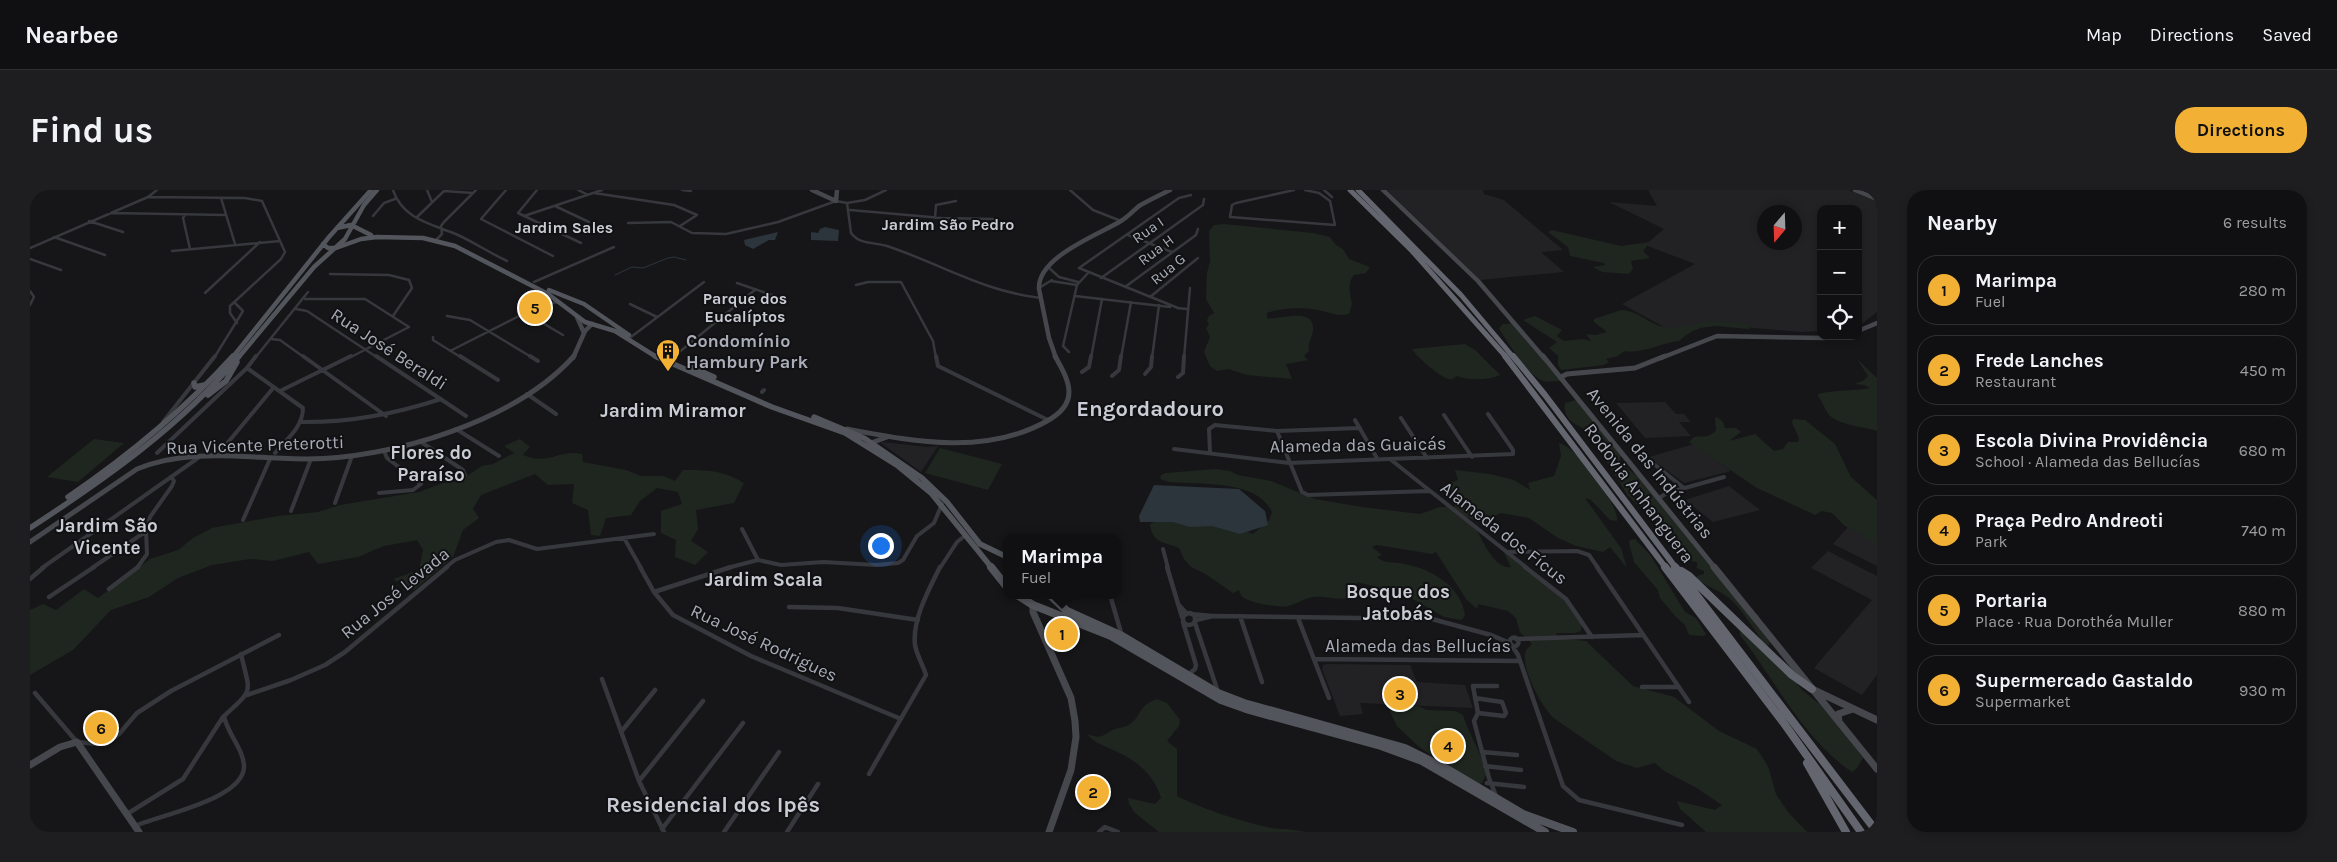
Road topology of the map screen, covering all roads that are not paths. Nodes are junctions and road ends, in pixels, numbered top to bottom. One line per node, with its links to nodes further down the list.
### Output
1 (156, 190): 32 (street)
2 (372, 190): 60 (main road)
3 (377, 190): 51 (main road)
4 (393, 190): 36 (street)
5 (427, 190): 40 (street)
6 (476, 190): 28 (street)
7 (506, 190): 81 (street)
8 (537, 190): 43 (street)
9 (578, 190): 30 (street)
10 (602, 190): 29 (street)
11 (682, 190): 25 (street)
12 (812, 190): 38 (street)
13 (837, 190): 38 (street)
14 (886, 190): 41 (street)
15 (1066, 190): 26 (street)
16 (1170, 190): 55 (street)
17 (1294, 190): 27 (street)
18 (1305, 190): 27 (street)
19 (1324, 190): 33 (street)
20 (1350, 190): 286 (highway, Rodovia Anhanguera)
21 (1358, 190): 234 (highway, Rodovia Anhanguera)
22 (1383, 190): 157 (street, Avenida das Indústrias)
23 (1855, 190): 35 (street)
24 (445, 191): 28 (street); 40 (street)
25 (691, 191)
26 (1070, 191): 55 (street)
27 (1313, 191)
28 (473, 193): 61 (street)
29 (594, 193): 30 (street); 59 (street)
30 (588, 195): 42 (street)
31 (1190, 195): 65 (street)
32 (148, 196): 34 (street); 45 (street)
33 (1332, 197)
34 (221, 198): 47 (street); 68 (street)
35 (1877, 198)
36 (395, 199): 48 (street); 50 (street)
37 (1204, 200): 71 (street, Rua I)
38 (836, 201): 41 (street); 59 (street)
39 (956, 201): 52 (street)
40 (432, 202): 50 (street)
41 (847, 203): 44 (street)
42 (555, 206): 49 (street); 56 (street)
43 (518, 210): 49 (street)
44 (850, 210): 52 (street); 108 (street)
45 (108, 213): 46 (street); 54 (street)
46 (185, 215): 47 (street); 77 (street)
47 (226, 215): 72 (street)
48 (372, 216)
49 (524, 216): 70 (street)
50 (416, 217): 61 (street)
51 (357, 218): 58 (main road); 63 (main road)
52 (935, 218): 53 (street)
53 (993, 219)
54 (89, 221): 64 (street); 66 (street)
55 (1121, 221): 85 (street)
56 (589, 222)
57 (628, 223): 59 (street)
58 (354, 226): 60 (main road); 63 (main road); 76 (main road)
59 (680, 226)
60 (337, 228): 73 (main road)
61 (442, 229): 67 (street); 84 (street)
62 (1198, 229): 79 (street, Rua H)
63 (360, 231): 67 (main road)
64 (123, 232)
65 (1128, 235): 71 (street); 87 (street)
66 (54, 237): 75 (street); 80 (street)
67 (438, 239): 76 (main road); 92 (main road); 104 (main road)
68 (280, 241): 69 (street); 112 (street)
69 (260, 242): 72 (street); 103 (street)
70 (581, 243)
71 (1150, 243): 79 (street); 90 (street, Rua I)
72 (235, 244): 77 (street)
73 (323, 244): 76 (main road); 161 (main road)
74 (614, 247): 92 (street)
75 (30, 248)
76 (336, 248): 148 (main road)
77 (190, 249): 78 (street)
78 (172, 251)
79 (1172, 252): 97 (street, Rua H)
80 (105, 255)
81 (553, 256)
82 (1198, 258): 107 (street, Rua G)
83 (30, 259): 86 (street)
84 (506, 261)
85 (1048, 267): 89 (street); 98 (street)
86 (61, 270)
87 (1088, 273): 90 (street); 95 (street)
88 (330, 274): 129 (street)
89 (1056, 275): 91 (street); 95 (street)
90 (1101, 278): 97 (street)
91 (1051, 281): 95 (street); 98 (street)
92 (534, 282): 123 (main road)
93 (704, 282): 132 (street)
94 (737, 283): 100 (street)
95 (1078, 283): 106 (street)
96 (856, 285): 181 (street)
97 (1125, 287): 107 (street)
98 (1039, 288): 108 (street)
99 (1190, 288): 121 (street)
100 (756, 289): 105 (street); 149 (street)
101 (30, 291): 118 (street)
102 (308, 292): 109 (street)
103 (204, 293)
104 (548, 294): 113 (street); 114 (main road)
105 (772, 295)
106 (1076, 296): 110 (street); 147 (street)
107 (1150, 297): 111 (street)
108 (1041, 298): 181 (street)
109 (305, 299): 120 (street); 129 (street)
110 (1102, 299): 115 (street); 153 (street)
111 (1158, 300): 117 (street); 119 (street)
112 (234, 302): 124 (street); 127 (street)
113 (546, 302): 114 (street); 122 (street); 126 (street)
114 (562, 302): 125 (main road)
115 (1131, 302): 117 (street); 155 (street)
116 (630, 304): 132 (street)
117 (1159, 305): 119 (street); 154 (street)
118 (30, 306)
119 (1178, 308): 121 (street)
120 (296, 309): 144 (street); 145 (street, Rua José Beraldi)
121 (1187, 309): 156 (street)
122 (526, 310): 126 (street); 128 (street)
123 (591, 310): 125 (main road); 131 (main road)
124 (243, 311): 127 (street); 134 (street)
125 (573, 312): 133 (main road)
126 (531, 313): 128 (street); 140 (street)
127 (232, 315): 134 (street)
128 (522, 315): 138 (street)
129 (393, 316): 145 (street)
130 (447, 316): 138 (street)
131 (602, 316): 136 (main road); 142 (main road)
132 (657, 317): 142 (street)
133 (578, 318): 136 (main road); 139 (street)
134 (237, 323): 160 (street)
135 (1877, 323): 137 (street)
136 (592, 324): 139 (street, Rua Vicente Preterotti); 186 (main road)
137 (1862, 330)
138 (488, 332): 146 (street); 150 (street)
139 (584, 333): 168 (street, Rua Vicente Preterotti)
140 (563, 335)
141 (433, 336): 146 (street)
142 (631, 337): 149 (main road)
143 (1817, 338): 157 (street)
144 (270, 339): 151 (street); 152 (street)
145 (367, 349): 152 (street); 169 (street, Rua José Beraldi)
146 (450, 351): 158 (street)
147 (1069, 352)
148 (239, 357): 159 (main road); 171 (main road)
149 (670, 359): 186 (main road)
150 (538, 361)
151 (247, 368): 159 (street); 162 (street)
152 (321, 371): 166 (street); 176 (street)
153 (1082, 372)
154 (1145, 374)
155 (1112, 376)
156 (1178, 377)
157 (1561, 377): 213 (street, Avenida das Indústrias)
158 (498, 380)
159 (230, 381): 163 (main road); 164 (street)
160 (194, 383): 161 (main road); 165 (street)
161 (207, 384): 167 (main road)
162 (274, 387): 166 (street); 192 (street)
163 (219, 388): 164 (street); 171 (main road)
164 (227, 388): 193 (street)
165 (188, 389): 167 (main road); 183 (street)
166 (280, 391): 182 (street)
167 (198, 392): 170 (main road)
168 (526, 393): 173 (street); 185 (street, Rua Vicente Preterotti)
169 (440, 399): 176 (street); 177 (street, Rua José Beraldi)
170 (189, 400): 171 (main road); 172 (main road)
171 (198, 401): 179 (main road)
172 (176, 411): 179 (main road); 183 (main road)
173 (556, 414)
174 (1488, 414): 198 (street, Alameda das Guaicás)
175 (1444, 415): 198 (street)
176 (386, 416): 182 (street)
177 (466, 416)
178 (1401, 418): 200 (street)
179 (178, 419): 217 (main road)
180 (1355, 420): 184 (street)
181 (1050, 421): 188 (street)
182 (300, 422): 194 (street)
183 (162, 424): 219 (main road)
184 (1360, 428): 187 (street); 204 (street)
185 (456, 429): 189 (street, Rua Vicente Preterotti); 197 (street)
186 (846, 431): 188 (main road); 188 (street); 215 (main road)
187 (1277, 431): 195 (street); 205 (street)
188 (875, 439): 225 (main road)
189 (421, 442): 191 (street, Rua Vicente Preterotti); 207 (street)
190 (1174, 449): 195 (street, Alameda das Guaicás)
191 (384, 451): 196 (street, Rua Vicente Preterotti); 212 (street)
192 (220, 452)
193 (157, 453)
194 (274, 453)
195 (1210, 453): 205 (street, Alameda das Guaicás)
196 (352, 456): 202 (street, Rua Vicente Preterotti); 214 (street)
197 (499, 456)
198 (1472, 457): 200 (street, Alameda das Guaicás)
199 (198, 458): 201 (street, Rua Vicente Preterotti); 209 (street); 227 (street, Rua Vicente Preterotti)
200 (1427, 458): 203 (street, Alameda das Guaicás)
201 (270, 459): 202 (street, Rua Vicente Preterotti); 218 (street)
202 (311, 459): 216 (street)
203 (1390, 459): 204 (street, Alameda das Guaicás); 211 (street, Alameda dos Fícus)
204 (1378, 460): 205 (street, Alameda das Guaicás)
205 (1289, 463): 211 (street)
206 (1654, 464): 210 (street)
207 (465, 475)
208 (1724, 477): 210 (street)
209 (172, 478): 223 (street); 235 (street)
210 (1684, 488): 213 (street)
211 (1430, 492): 230 (street, Alameda dos Fícus)
212 (380, 493)
213 (1659, 498): 272 (street, Avenida das Indústrias)
214 (335, 503)
215 (942, 504): 225 (main road); 233 (street)
216 (291, 511)
217 (48, 516): 220 (main road); 222 (main road)
218 (242, 520)
219 (31, 522)
220 (30, 528)
221 (742, 529): 233 (street)
222 (30, 532)
223 (145, 532): 237 (street); 239 (street)
224 (654, 534): 226 (street, Rua José Levada)
225 (968, 535): 229 (main road); 231 (main road); 250 (street)
226 (624, 538): 238 (street, Rua José Rodrigues); 276 (street, Rua José Levada)
227 (30, 542)
228 (1163, 549): 243 (street)
229 (989, 550): 231 (main road); 232 (main road)
230 (1508, 552): 254 (street); 256 (street, Alameda dos Fícus)
231 (980, 554): 236 (main road)
232 (1003, 555)
233 (758, 560): 238 (street)
234 (1677, 569): 272 (highway); 318 (highway, Rodovia Anhanguera)
235 (30, 579)
236 (1003, 582)
237 (109, 588)
238 (654, 592): 284 (street, Rua José Rodrigues)
239 (49, 597)
240 (1023, 599): 244 (main road)
241 (1054, 599): 255 (main road)
242 (1111, 599): 255 (street)
243 (1178, 604): 246 (street); 251 (street)
244 (1033, 605): 308 (main road); 312 (street)
245 (789, 607): 250 (street)
246 (1188, 614): 247 (street); 251 (street); 252 (street)
247 (1213, 616): 248 (street); 252 (street)
248 (1240, 616): 249 (street); 268 (street)
249 (1298, 618): 258 (street); 264 (street)
250 (918, 620): 284 (street)
251 (1182, 620): 252 (street); 261 (street)
252 (1196, 622): 260 (street)
253 (279, 635): 262 (street)
254 (1644, 635): 256 (street); 271 (street)
255 (1122, 636): 266 (main road)
256 (1592, 637): 257 (street)
257 (1530, 640): 258 (street); 259 (street)
258 (1512, 641): 259 (street); 263 (street)
259 (1519, 645): 263 (street)
260 (1202, 647): 261 (street); 275 (street)
261 (1191, 648): 266 (street)
262 (241, 654): 276 (street); 290 (street)
263 (1518, 655): 265 (street)
264 (1315, 659): 265 (street, Alameda das Bellucías); 277 (street)
265 (1520, 661): 306 (street)
266 (1188, 674): 275 (main road)
267 (602, 679): 289 (street)
268 (1262, 682)
269 (1497, 686): 278 (street)
270 (1642, 687): 271 (street)
271 (1679, 687): 280 (street)
272 (1812, 689): 281 (street); 288 (street, Avenida das Indústrias)
273 (655, 690): 289 (street)
274 (35, 693): 290 (street)
275 (1218, 693): 303 (main road)
276 (247, 695): 283 (street)
277 (1330, 698)
278 (1475, 698): 282 (street); 282 (street)
279 (702, 700): 299 (street)
280 (1689, 702)
281 (1855, 709): 285 (street); 288 (street)
282 (1478, 713): 292 (street)
283 (224, 716): 305 (street); 307 (street)
284 (901, 719): 298 (street)
285 (1877, 720)
286 (1782, 722): 316 (highway); 317 (highway, Rodovia Anhanguera)
287 (743, 723): 309 (street)
288 (1840, 724): 296 (street, Avenida das Indústrias)
289 (621, 732): 299 (street)
290 (77, 742): 294 (street); 305 (street)
291 (779, 752): 310 (street)
292 (1482, 752): 293 (street); 295 (street)
293 (1517, 755)
294 (30, 765)
295 (1485, 766): 297 (street); 300 (street)
296 (1877, 769)
297 (1521, 770)
298 (869, 774)
299 (640, 781): 309 (street)
300 (1489, 781): 302 (street); 303 (street); 304 (street)
301 (818, 784): 311 (street)
302 (1524, 787)
303 (1480, 788): 304 (main road)
304 (1497, 798): 308 (main road)
305 (127, 814): 307 (street)
306 (1682, 825)
307 (137, 829)
308 (1545, 829): 315 (main road)
309 (663, 830)
310 (724, 832)
311 (787, 832)
312 (1049, 832)
313 (1099, 832): 314 (street)
314 (1118, 832)
315 (1573, 832)
316 (1846, 832)
317 (1861, 832)
318 (1877, 832)

